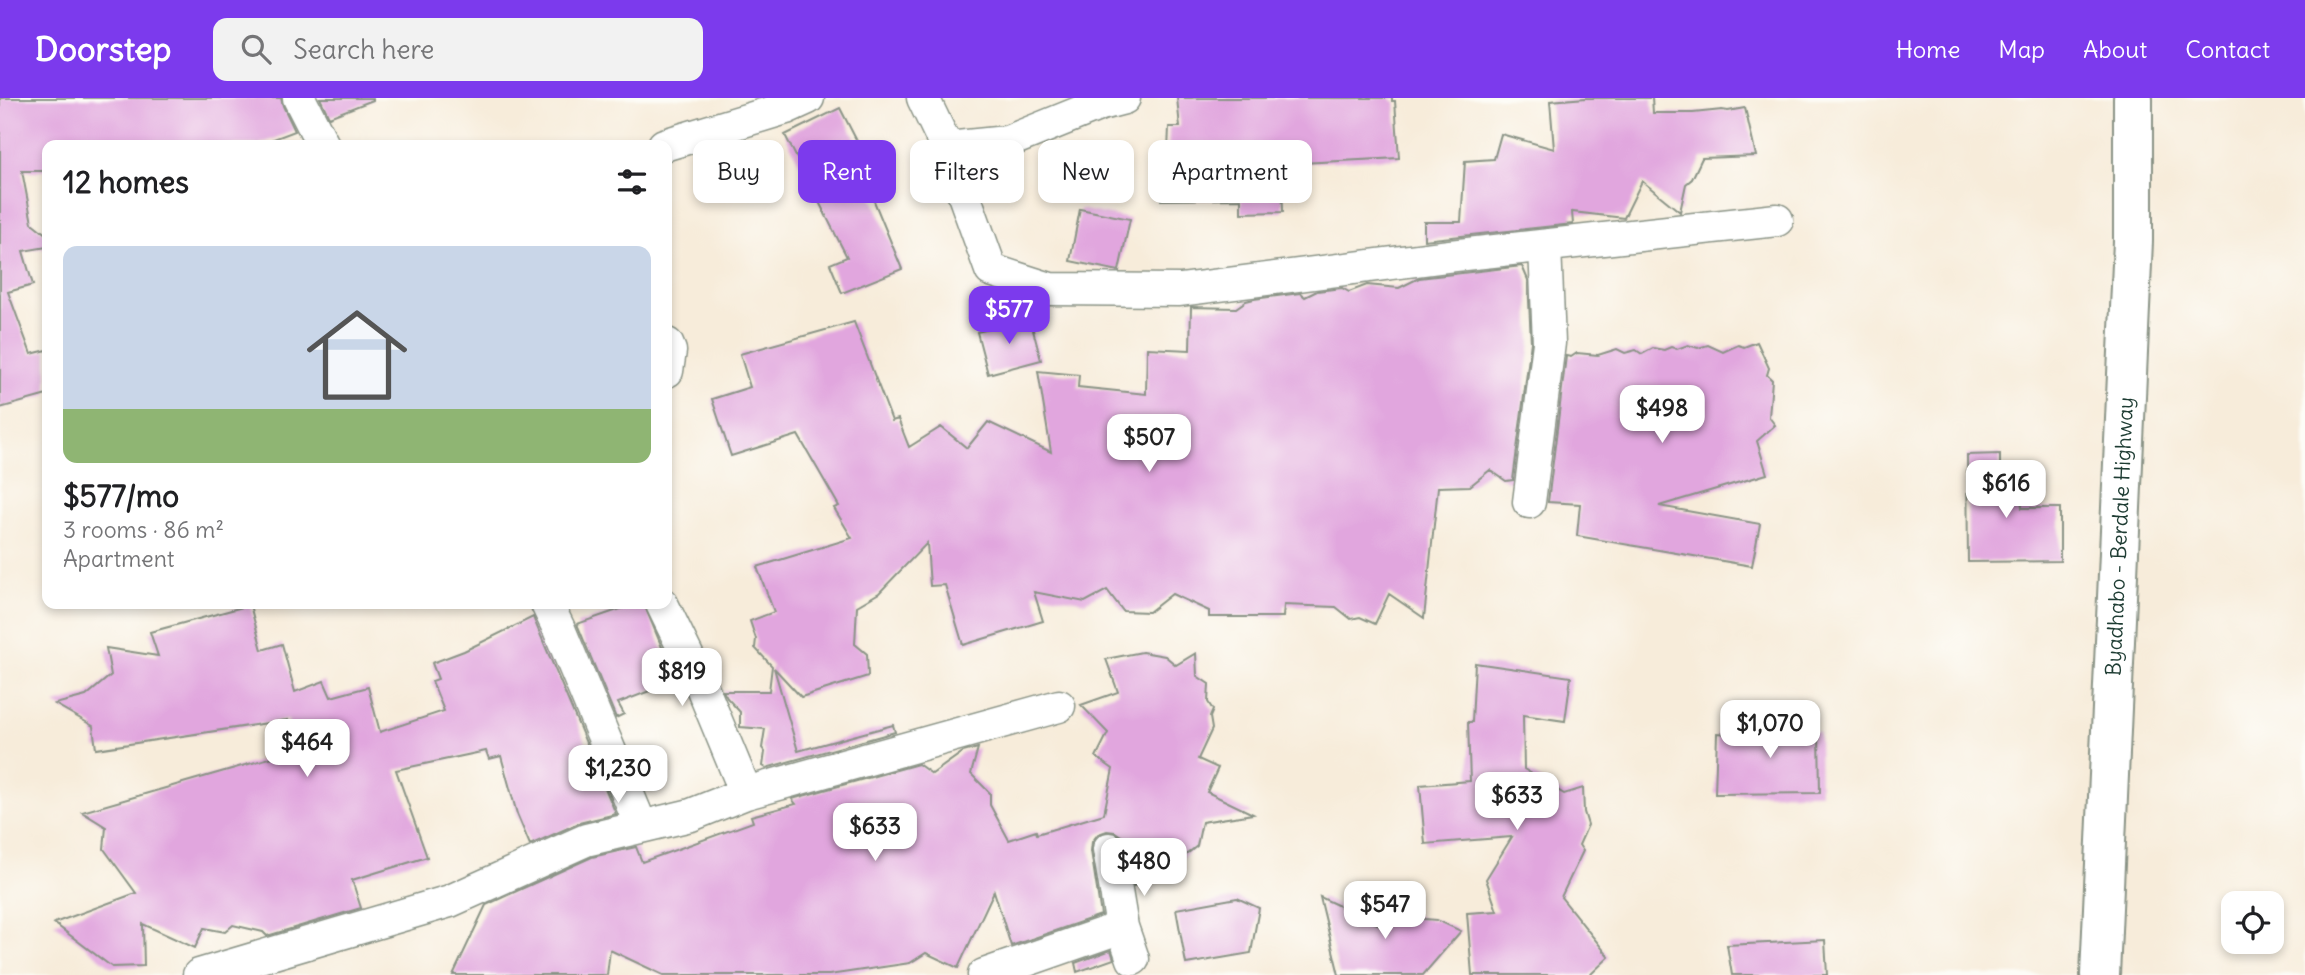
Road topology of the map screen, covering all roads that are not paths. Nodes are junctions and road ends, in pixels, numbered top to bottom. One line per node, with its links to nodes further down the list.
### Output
1 (299, 98): 6 (street)
2 (808, 98): 9 (street)
3 (923, 98): 7 (street)
4 (1124, 98): 8 (street)
5 (2133, 98): 24 (main road, Byadhabo - Berdale Highway)
6 (320, 140)
7 (943, 140)
8 (1012, 140)
9 (672, 143)
10 (966, 203): 12 (street)
11 (1777, 220): 12 (street)
12 (1545, 246): 13 (street)
13 (1529, 502)
14 (549, 609): 18 (street)
15 (664, 609): 17 (street)
16 (1059, 706): 17 (street)
17 (746, 793): 18 (street)
18 (641, 826): 22 (street)
19 (1109, 849): 20 (street)
20 (1122, 927): 21 (street); 23 (street)
21 (1133, 959)
22 (199, 975)
23 (984, 975)
24 (2100, 975)

